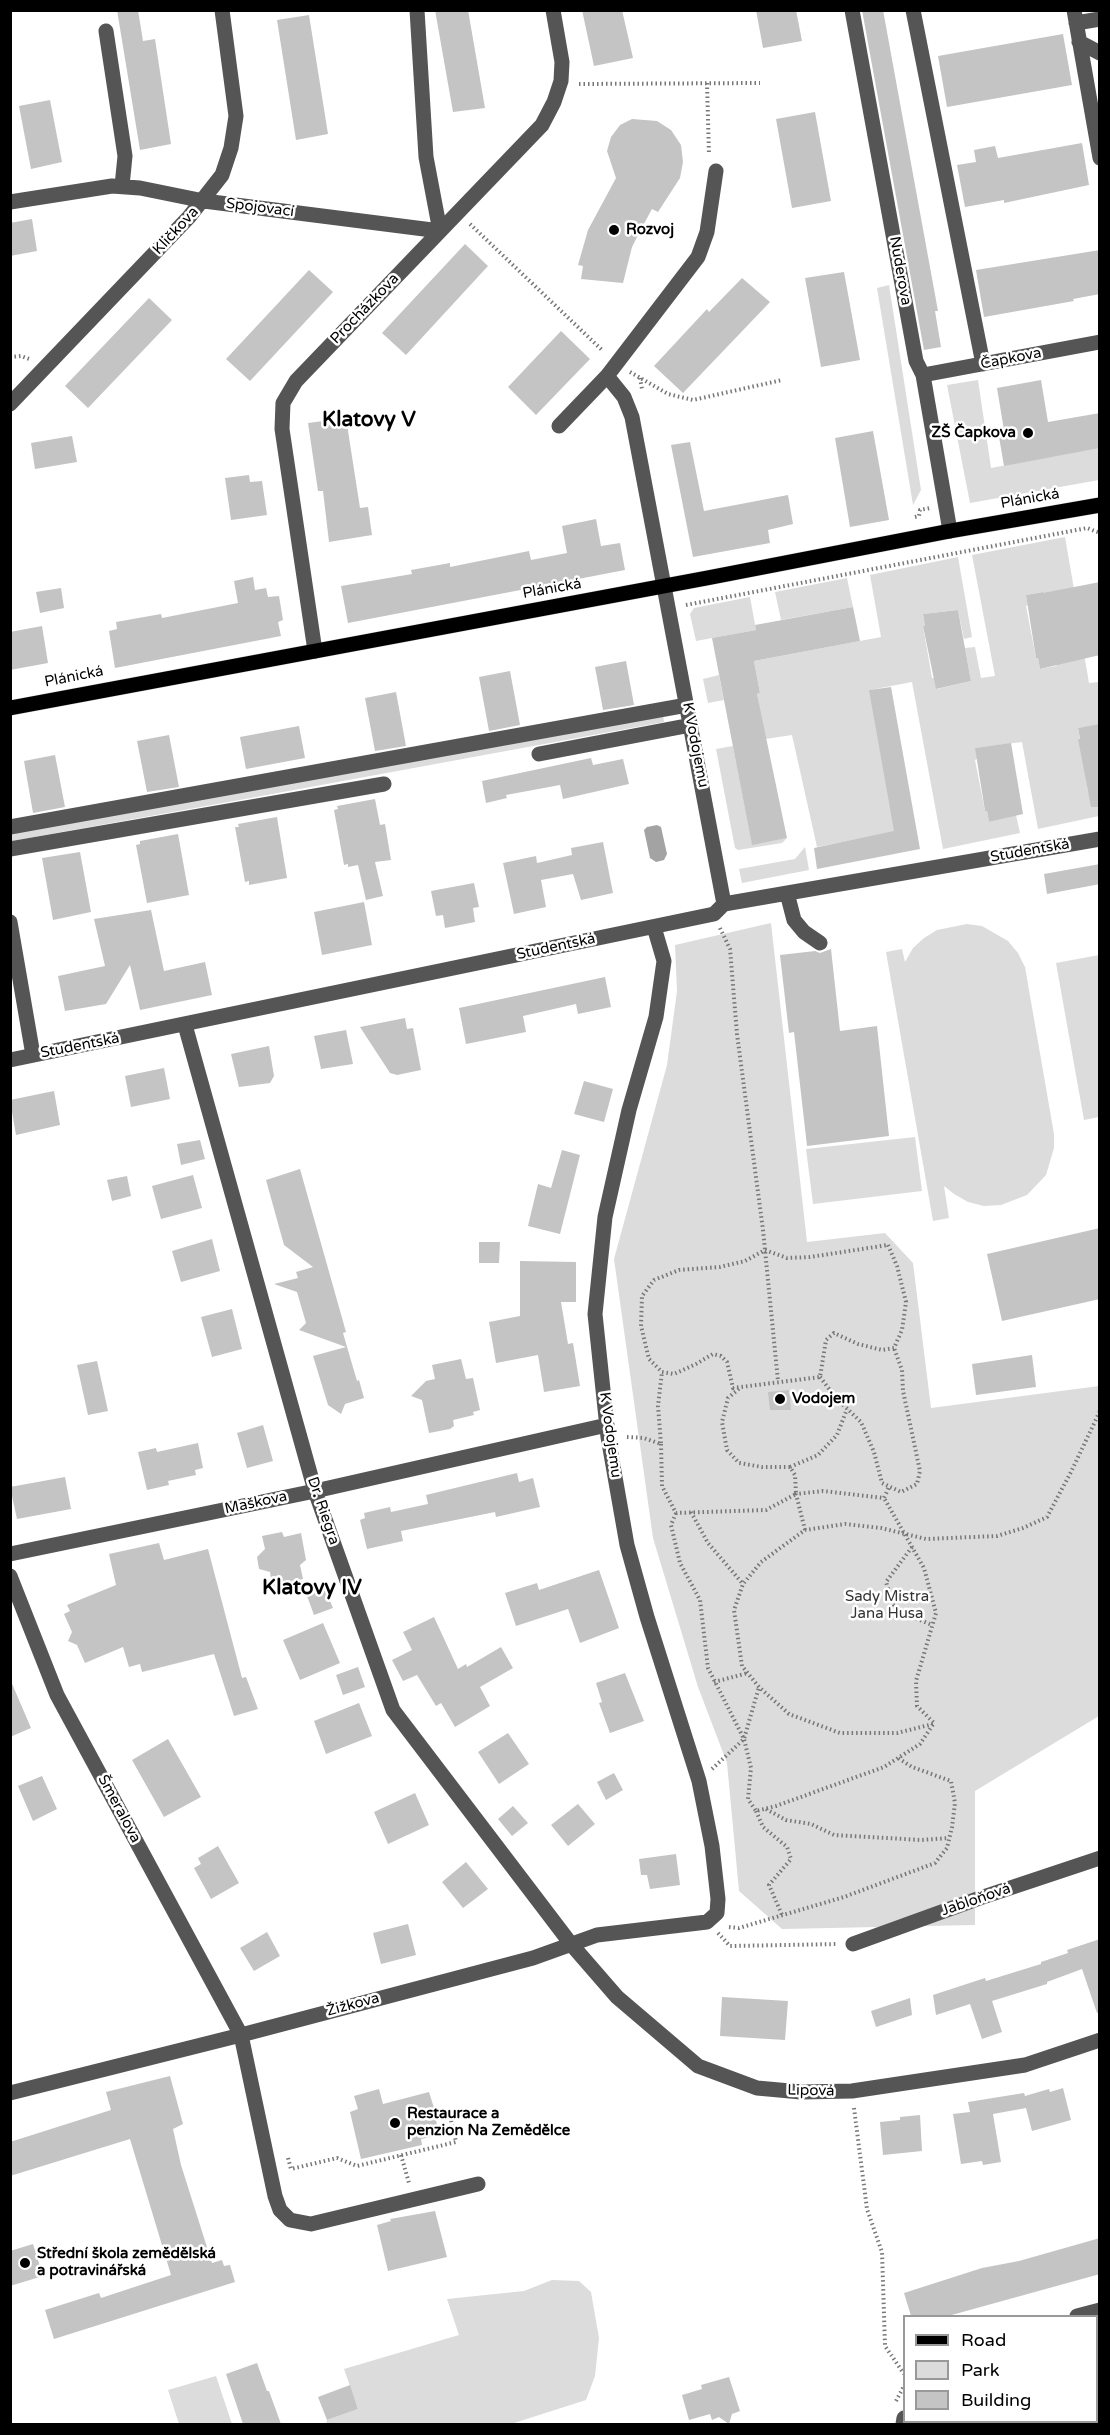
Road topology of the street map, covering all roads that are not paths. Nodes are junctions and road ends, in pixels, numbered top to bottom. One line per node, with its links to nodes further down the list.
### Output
1 (222, 10): 14 (street, Kličkova)
2 (417, 10): 16 (street)
3 (553, 10): 16 (street, Procházkova)
4 (852, 10): 20 (street, Nuderova)
5 (913, 10): 18 (street)
6 (1075, 17): 7 (street); 9 (street)
7 (1100, 19)
8 (106, 31): 13 (street)
9 (1079, 42): 10 (street); 11 (street)
10 (1100, 53)
11 (1100, 158)
12 (716, 171): 19 (street)
13 (122, 186): 14 (street, Spojovací); 15 (street, Spojovací)
14 (204, 201): 16 (street, Spojovací); 21 (street, Kličkova)
15 (10, 202)
16 (440, 231): 26 (street, Procházkova)
17 (1100, 342): 18 (street, Čapkova)
18 (983, 364): 20 (street, Čapkova)
19 (611, 370): 22 (street); 25 (street)
20 (923, 375): 24 (street, Nuderova)
21 (10, 404)
22 (559, 426)
23 (1100, 505): 24 (main road, Plánická)
24 (950, 531): 25 (main road, Plánická)
25 (665, 586): 26 (main road, Plánická); 27 (street, K Vodojemu)
26 (315, 651): 28 (main road, Plánická)
27 (687, 705): 29 (street, K Vodojemu); 32 (street)
28 (10, 708)
29 (691, 725): 30 (street); 36 (street, K Vodojemu)
30 (539, 754)
31 (384, 784): 34 (street)
32 (10, 828)
33 (1100, 838): 35 (street, Studentská)
34 (10, 849)
35 (787, 894): 36 (street, Studentská); 39 (street)
36 (719, 909): 38 (street, Studentská)
37 (10, 922): 41 (street)
38 (654, 927): 40 (street, Studentská); 43 (street, K Vodojemu)
39 (820, 943)
40 (186, 1024): 41 (street, Studentská); 44 (street, Dr. Riegra)
41 (33, 1055): 42 (street, Studentská)
42 (10, 1060)
43 (607, 1431): 44 (street, Maškova); 48 (street, K Vodojemu)
44 (315, 1491): 45 (street, Maškova); 49 (street, Dr. Riegra)
45 (10, 1554)
46 (10, 1576): 51 (street, Šmeralova)
47 (1100, 1858): 50 (street, Jabloňová)
48 (701, 1923): 49 (street, Žižkova)
49 (571, 1944): 51 (street, Žižkova); 52 (street, Lipová)
50 (853, 1944)
51 (241, 2035): 53 (street, Žižkova); 54 (street, Šmeralova)
52 (1100, 2040)
53 (10, 2093)
54 (478, 2184)
55 (1100, 2310): 56 (street)
56 (1081, 2315)

